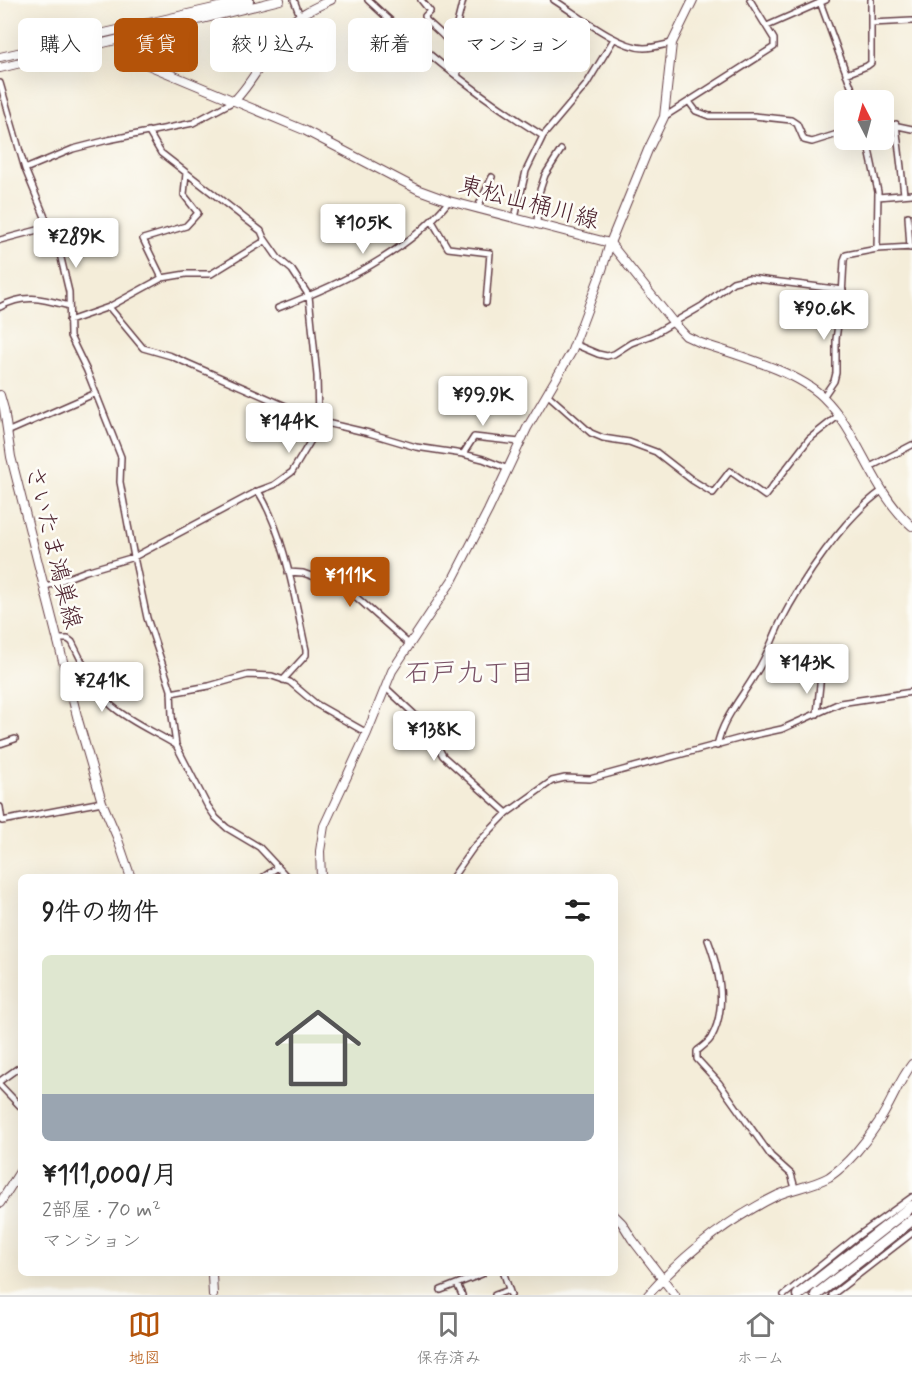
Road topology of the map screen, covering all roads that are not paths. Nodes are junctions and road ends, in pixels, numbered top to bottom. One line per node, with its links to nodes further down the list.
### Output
1 (249, 0): 14 (street)
2 (280, 0): 15 (street)
3 (294, 0): 13 (street)
4 (331, 0): 13 (street)
5 (368, 0): 30 (street)
6 (421, 0): 22 (street)
7 (462, 0): 16 (street)
8 (554, 0): 23 (street)
9 (693, 0): 24 (street)
10 (750, 0): 19 (street)
11 (871, 0): 18 (street)
12 (823, 1): 19 (street); 29 (street)
13 (300, 16): 33 (street)
14 (180, 18)
15 (194, 18)
16 (458, 18)
17 (912, 21): 18 (street)
18 (871, 23): 29 (street)
19 (767, 26): 34 (street)
20 (114, 35): 25 (main road)
21 (114, 36): 26 (main road)
22 (444, 37)
23 (614, 39): 24 (street); 40 (street)
24 (672, 44): 35 (street)
25 (0, 57)
26 (0, 68)
27 (165, 72): 33 (main road, 東松山桶川線)
28 (457, 72): 30 (street)
29 (846, 74): 32 (street)
30 (458, 77): 40 (street)
31 (0, 83): 43 (street)
32 (852, 90)
33 (234, 100): 38 (street); 49 (main road, 東松山桶川線)
34 (690, 103): 35 (street); 39 (street)
35 (664, 117): 58 (street)
36 (896, 124): 37 (street); 46 (street)
37 (912, 129)
38 (148, 131): 43 (street); 44 (street)
39 (834, 135)
40 (543, 136): 52 (street)
41 (561, 150): 54 (street)
42 (869, 150): 48 (street)
43 (25, 169): 55 (street)
44 (186, 173): 56 (street); 61 (street)
45 (492, 177): 50 (street)
46 (904, 194): 47 (street); 48 (street)
47 (912, 194)
48 (878, 196): 60 (street)
49 (449, 201): 50 (main road, 東松山桶川線); 53 (street)
50 (477, 209): 52 (main road, 東松山桶川線)
51 (908, 216): 59 (street)
52 (515, 218): 54 (main road, 東松山桶川線)
53 (432, 221): 63 (street); 64 (street)
54 (537, 223): 58 (main road, 東松山桶川線)
55 (49, 227): 57 (street); 65 (street)
56 (264, 238): 61 (street); 63 (street)
57 (0, 240)
58 (610, 243): 70 (main road, 東松山桶川線); 71 (street)
59 (911, 248): 60 (street)
60 (877, 249): 62 (street)
61 (162, 278): 67 (street)
62 (843, 290): 70 (street); 75 (street)
63 (309, 296): 68 (street); 77 (street)
64 (486, 303)
65 (69, 306): 66 (street); 69 (street)
66 (0, 307)
67 (109, 307): 69 (street); 77 (street)
68 (278, 308)
69 (69, 321): 72 (street)
70 (673, 322): 71 (street); 75 (main road, 東松山桶川線)
71 (574, 344): 73 (street)
72 (96, 393): 78 (street); 87 (street)
73 (547, 394): 76 (street); 79 (street)
74 (0, 395): 78 (main road, さいたま鴻巣線)
75 (823, 397): 76 (main road, 東松山桶川線)
76 (838, 416): 82 (main road, 東松山桶川線)
77 (320, 421): 81 (street); 85 (street)
78 (7, 432): 89 (main road, さいたま鴻巣線)
79 (520, 442): 81 (street); 83 (street)
80 (912, 445): 82 (street)
81 (463, 454): 83 (street)
82 (870, 467): 84 (main road, 東松山桶川線)
83 (508, 469): 91 (street)
84 (884, 490): 86 (main road, 東松山桶川線); 102 (street)
85 (258, 491): 87 (street); 88 (street)
86 (912, 526)
87 (134, 557): 89 (street); 95 (street)
88 (288, 572): 91 (street); 93 (street)
89 (44, 587): 90 (main road, さいたま鴻巣線)
90 (57, 639): 101 (street); 103 (main road, さいたま鴻巣線)
91 (410, 644): 94 (street)
92 (821, 674): 97 (street)
93 (283, 680): 95 (street); 98 (street)
94 (385, 687): 98 (street); 105 (street)
95 (171, 693): 101 (street)
96 (912, 693): 97 (street)
97 (817, 714): 102 (street)
98 (367, 733): 110 (street)
99 (15, 739): 100 (street)
100 (0, 744)
101 (176, 745): 106 (street)
102 (717, 746): 105 (street)
103 (102, 802): 104 (street); 107 (main road, さいたま鴻巣線)
104 (0, 807)
105 (507, 813): 111 (street)
106 (278, 867): 108 (street); 109 (street)
107 (130, 874)
108 (268, 874)
109 (284, 874)
110 (321, 874)
111 (455, 874)
112 (708, 940): 118 (street)
113 (912, 1064): 118 (street)
114 (18, 1068): 115 (street)
115 (0, 1083): 116 (street)
116 (18, 1104)
117 (18, 1175): 120 (street)
118 (795, 1188): 128 (street)
119 (912, 1197): 137 (street)
120 (0, 1203)
121 (912, 1206): 138 (highway)
122 (618, 1219): 128 (street)
123 (912, 1220): 139 (highway)
124 (912, 1233): 140 (street)
125 (212, 1276): 132 (main road)
126 (477, 1276): 129 (street)
127 (505, 1276): 131 (street)
128 (663, 1278): 135 (street); 136 (street)
129 (457, 1284): 130 (street); 133 (street)
130 (441, 1290)
131 (510, 1292): 134 (street)
132 (213, 1295)
133 (462, 1295)
134 (495, 1295)
135 (648, 1295)
136 (675, 1295)
137 (784, 1295)
138 (798, 1295)
139 (816, 1295)
140 (831, 1295)

